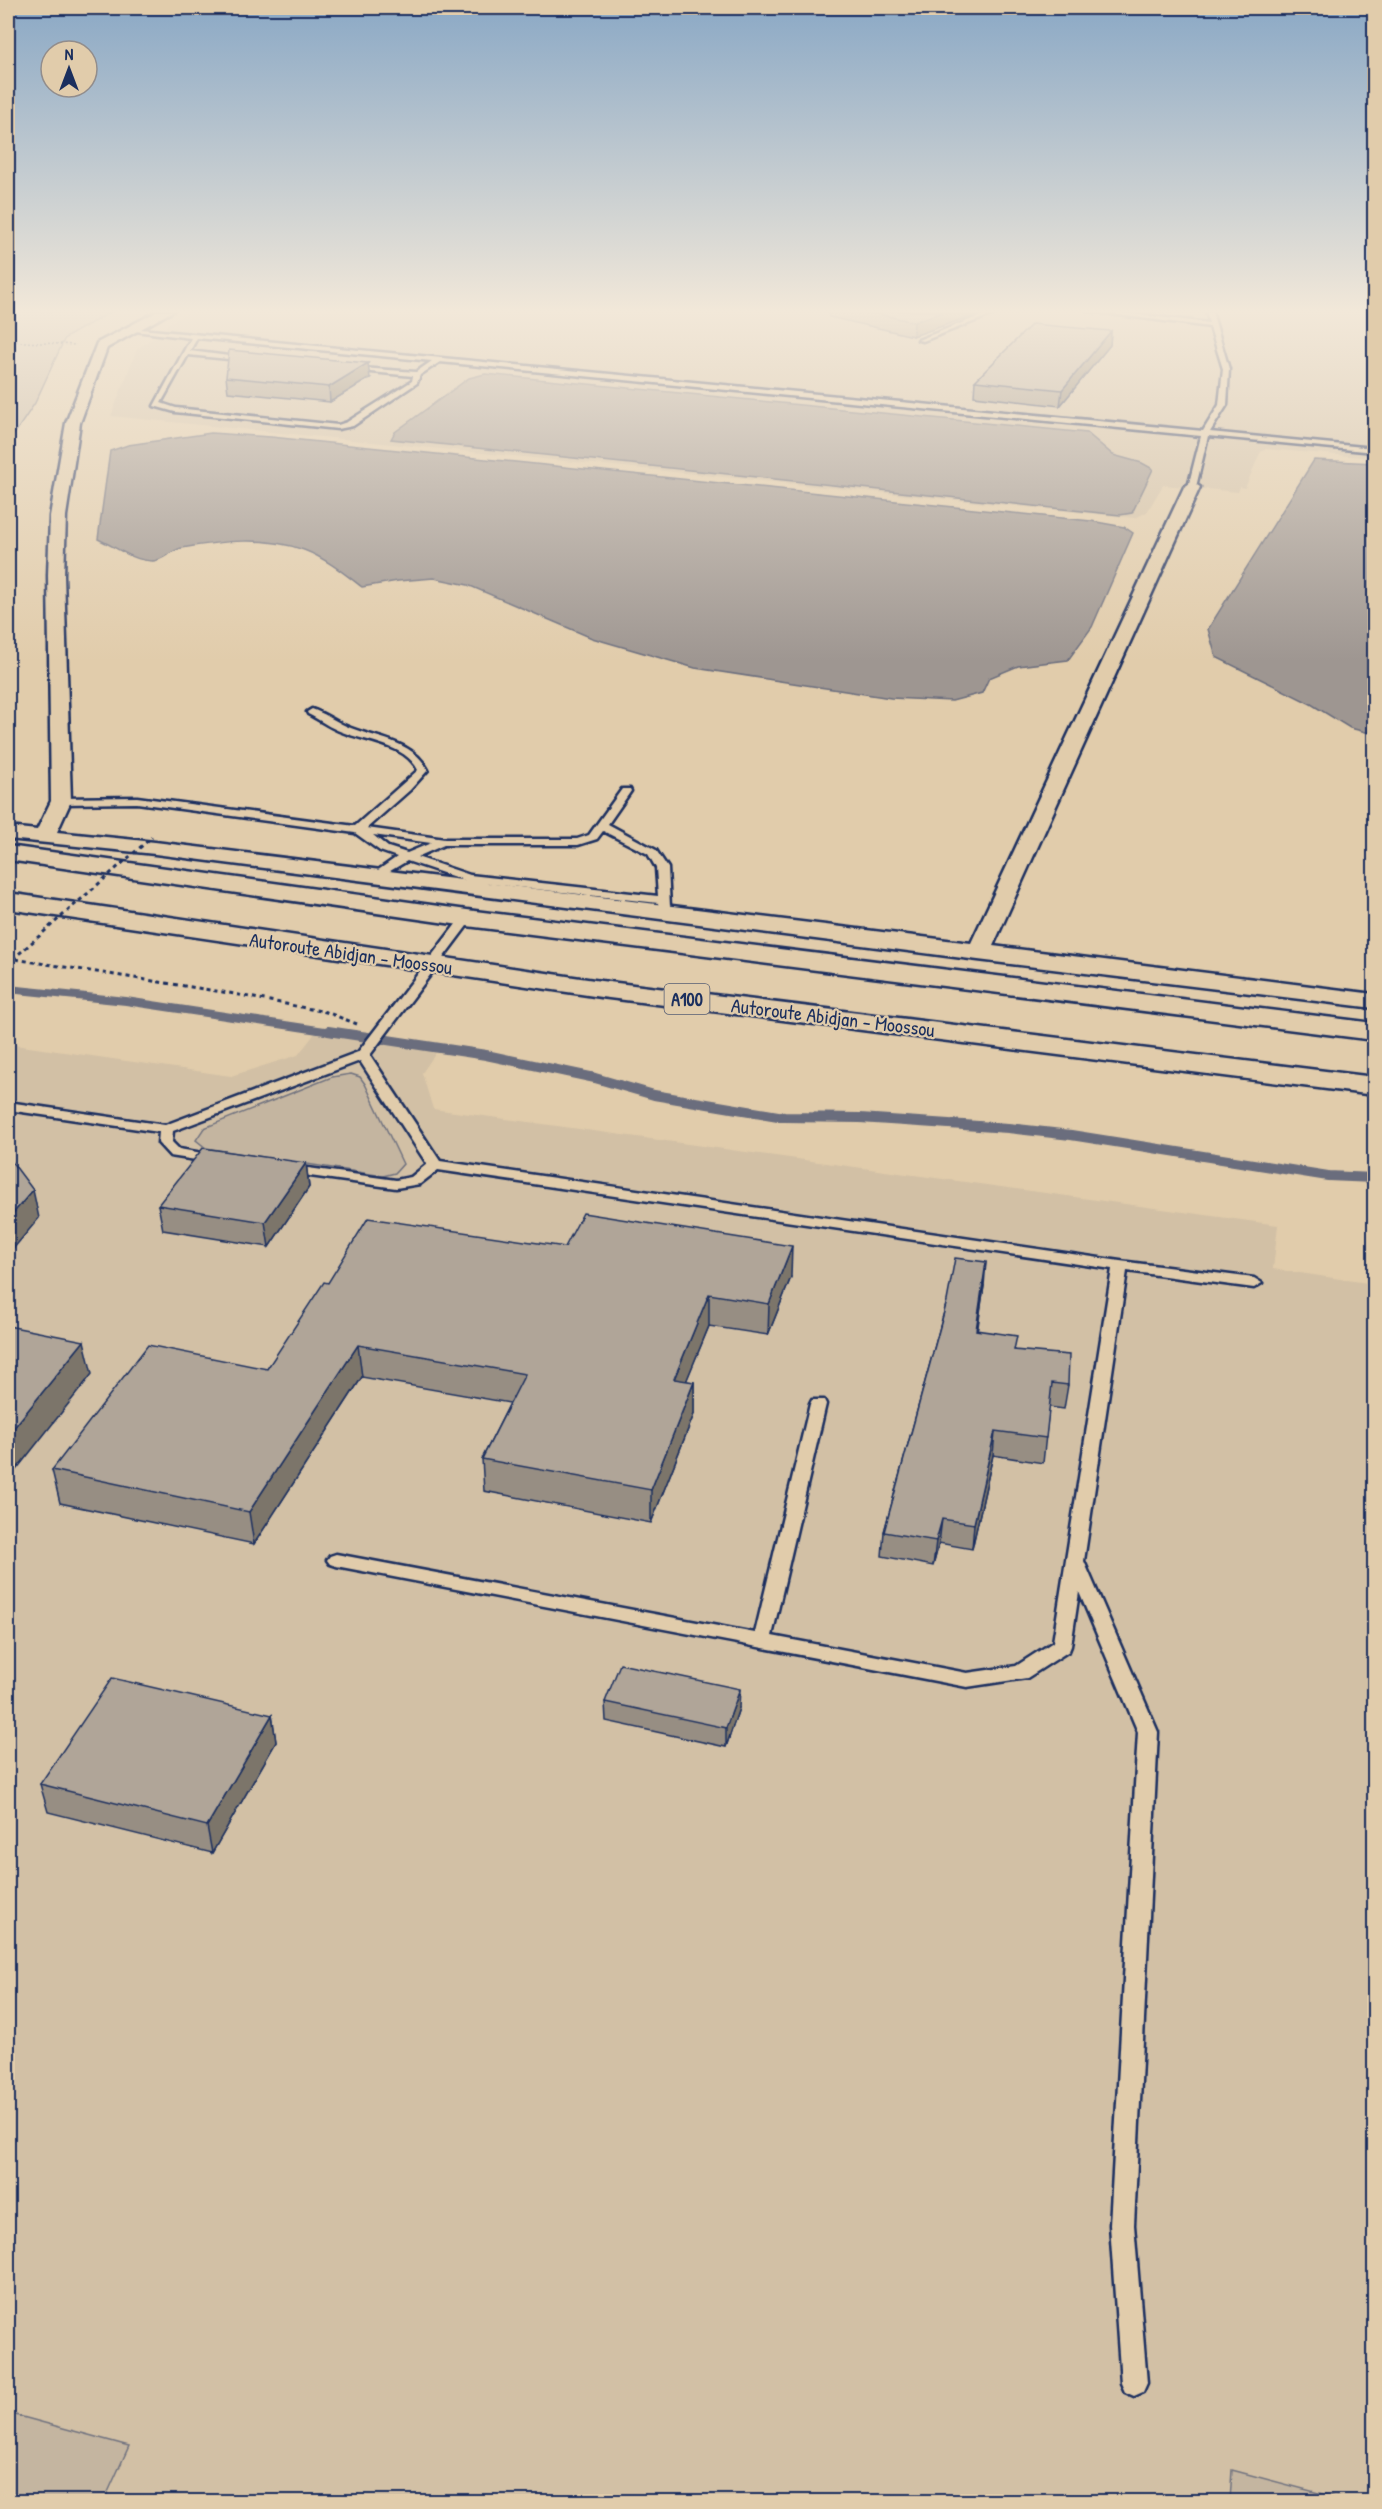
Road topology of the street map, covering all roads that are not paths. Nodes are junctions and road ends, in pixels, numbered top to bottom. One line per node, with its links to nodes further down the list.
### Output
1 (72, 428): 9 (street)
2 (1145, 428): 4 (lane)
3 (1209, 428): 4 (lane)
4 (1205, 434): 5 (lane); 6 (lane)
5 (1374, 450)
6 (1192, 488): 23 (street)
7 (312, 712): 11 (lane)
8 (626, 791): 10 (lane)
9 (62, 801): 11 (lane); 13 (street)
10 (602, 826): 14 (lane); 21 (lane)
11 (358, 830): 14 (lane); 16 (lane)
12 (8, 833): 13 (street)
13 (44, 836): 17 (street)
14 (445, 842): 16 (lane)
15 (8, 853): 22 (highway)
16 (404, 858): 17 (lane); 18 (lane)
17 (375, 877): 19 (street)
18 (465, 877): 19 (lane); 21 (lane)
19 (489, 891): 21 (street)
20 (8, 901): 24 (highway, Autoroute Abidjan - Moossou / A100)
21 (664, 907): 23 (street)
22 (467, 918): 24 (lane); 26 (highway)
23 (978, 952): 25 (street)
24 (430, 964): 27 (lane); 28 (highway, Autoroute Abidjan - Moossou / A100)
25 (1374, 1001)
26 (1374, 1032)
27 (363, 1055): 30 (lane); 32 (lane)
28 (1374, 1086)
29 (8, 1106): 30 (lane)
30 (166, 1129): 31 (lane)
31 (233, 1161)
32 (435, 1165): 33 (lane); 34 (lane)
33 (268, 1166)
34 (1120, 1266): 35 (lane); 38 (lane)
35 (1254, 1283)
36 (818, 1404): 39 (lane)
37 (336, 1560): 39 (lane)
38 (1075, 1561): 39 (lane); 40 (lane)
39 (762, 1641)
40 (1134, 2383)

